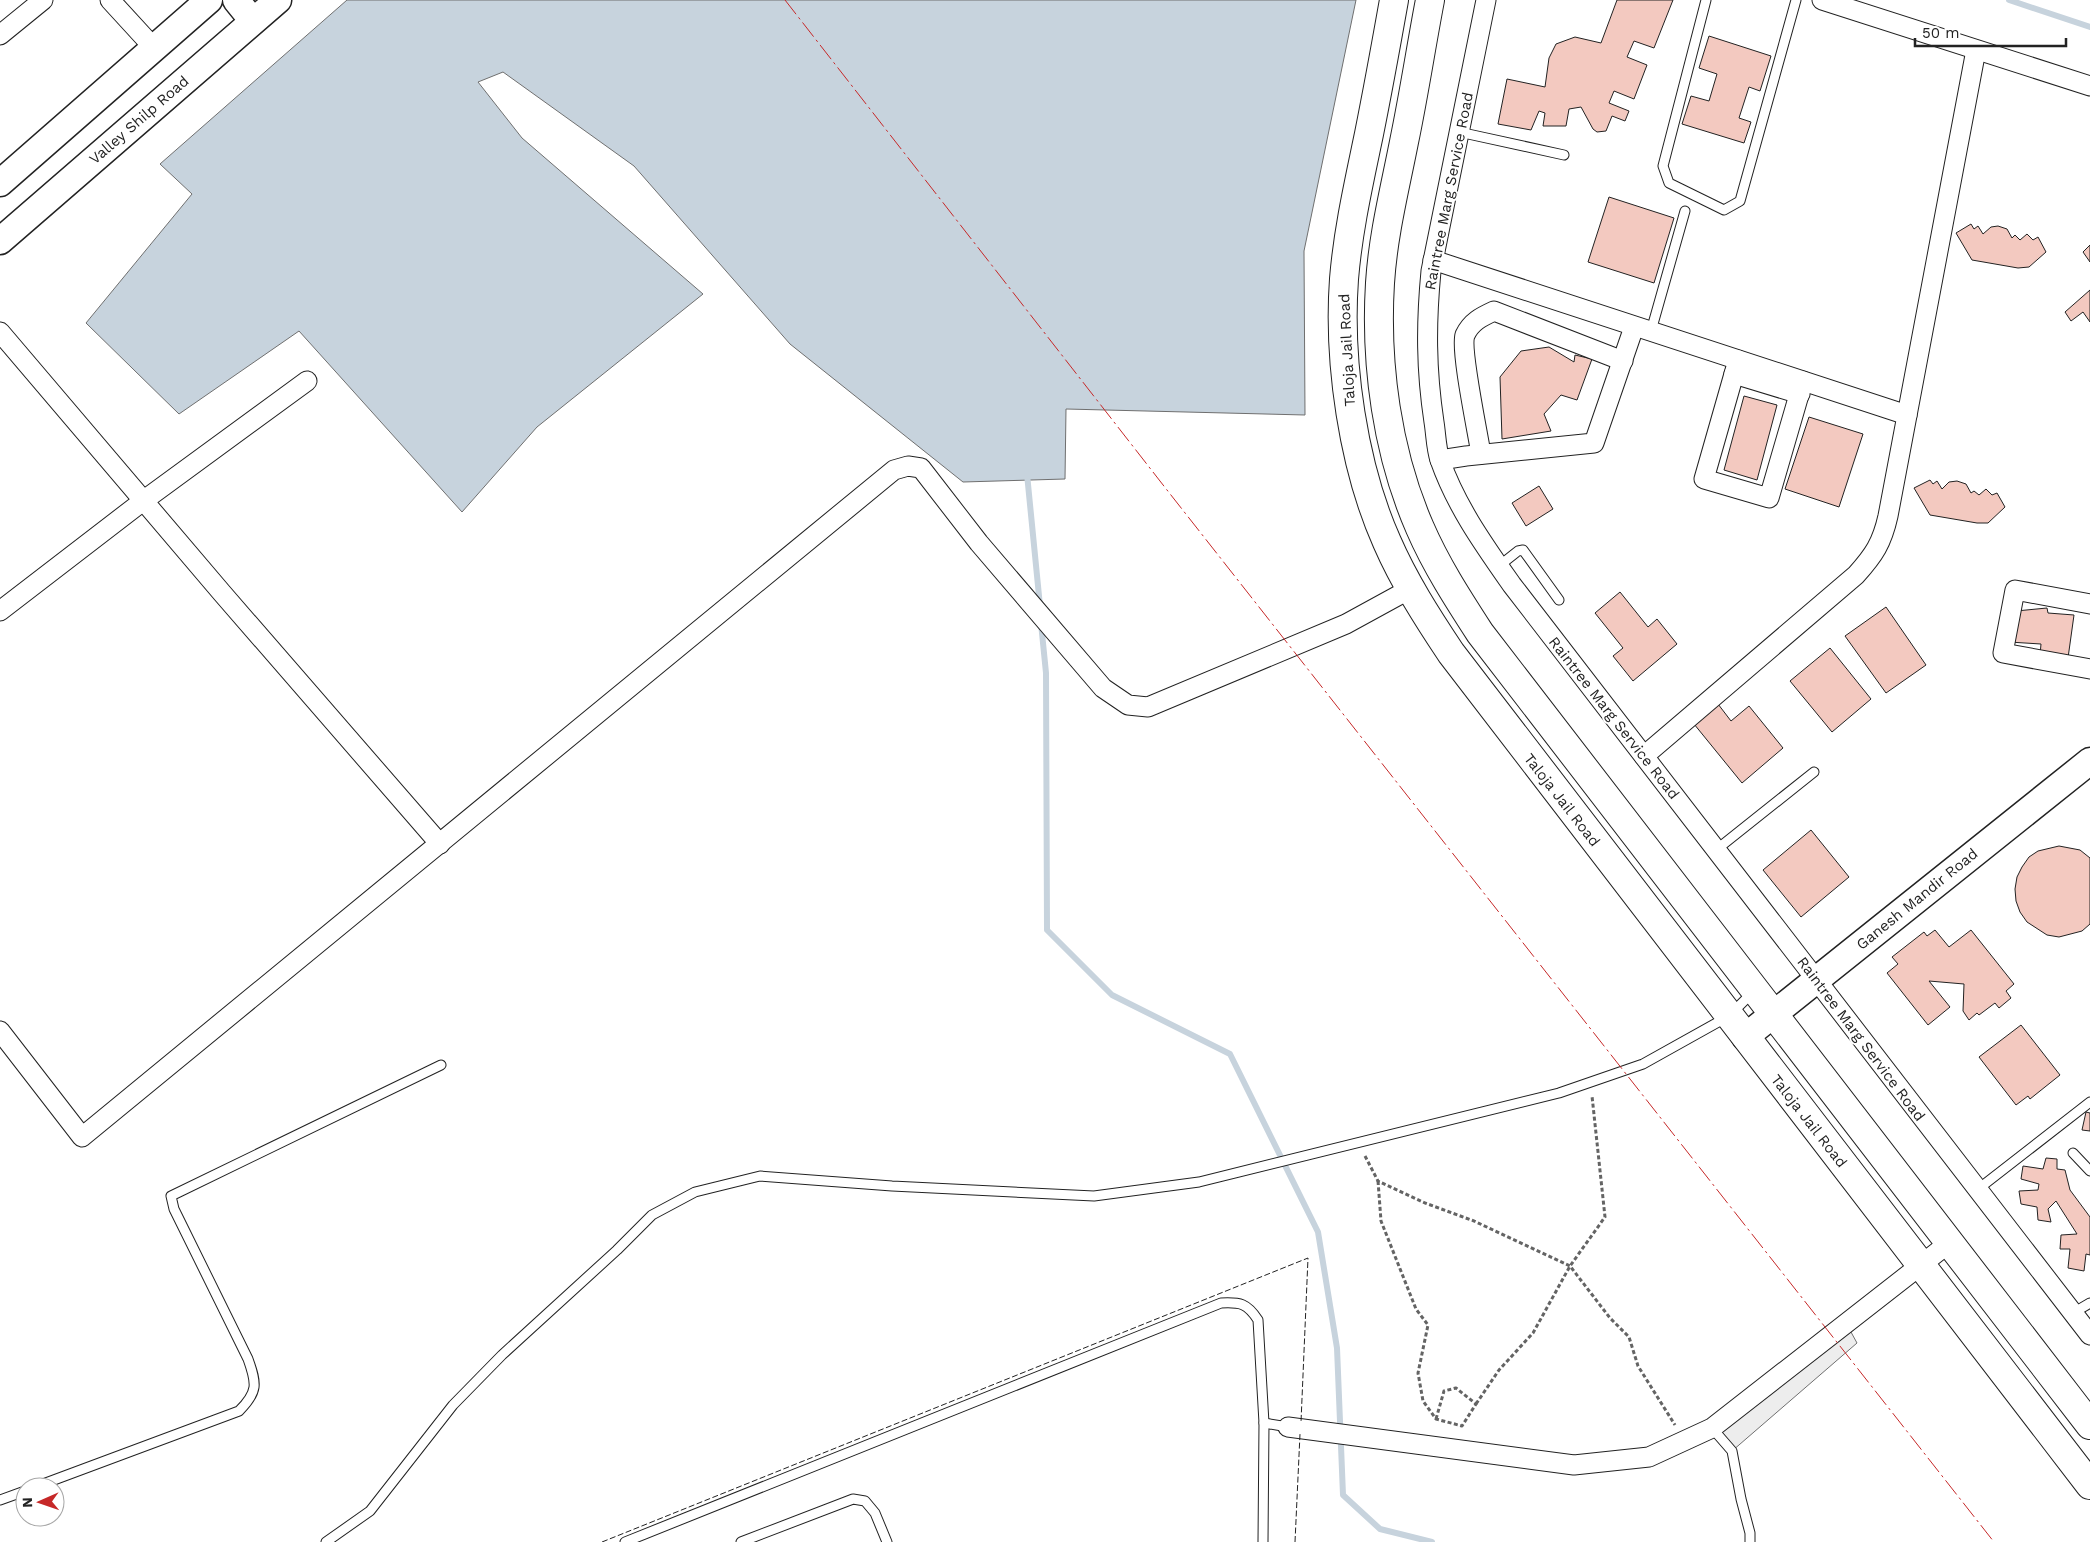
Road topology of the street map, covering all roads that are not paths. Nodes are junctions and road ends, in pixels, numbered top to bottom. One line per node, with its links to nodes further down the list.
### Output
1 (43, 0): 13 (street)
2 (110, 0): 14 (street)
3 (209, 0): 14 (street)
4 (236, 0): 12 (street)
5 (278, 0): 12 (street, Valley Shilp Road)
6 (1394, 0): 34 (main road, Taloja Jail Road)
7 (1430, 0): 45 (main road)
8 (1486, 0): 17 (street, Raintree Marg Service Road)
9 (1706, 0): 10 (lane)
10 (1796, 0)
11 (1822, 0): 15 (street)
12 (253, 21): 21 (street, Valley Shilp Road)
13 (0, 35)
14 (154, 48): 19 (street)
15 (1976, 50): 16 (street); 29 (street)
16 (2090, 86)
17 (1459, 132): 18 (lane); 22 (street, Raintree Marg Service Road)
18 (1564, 155)
19 (4, 172)
20 (1685, 211): 23 (lane)
21 (0, 241)
22 (1433, 260): 23 (street); 31 (street, Raintree Marg Service Road)
23 (1643, 329): 25 (street); 26 (street)
24 (0, 332): 32 (street)
25 (1623, 361): 30 (street); 30 (street)
26 (1736, 367): 28 (street); 28 (street)
27 (307, 381): 32 (street)
28 (1801, 387): 29 (street)
29 (1907, 415): 39 (street)
30 (1481, 454): 31 (street)
31 (1440, 460): 33 (street, Raintree Marg Service Road)
32 (144, 501): 37 (street); 42 (street)
33 (1498, 566): 35 (lane); 39 (street, Raintree Marg Service Road)
34 (1410, 589): 42 (street); 47 (main road, Taloja Jail Road)
35 (1559, 600)
36 (2090, 604): 38 (street)
37 (0, 612)
38 (2090, 669)
39 (1644, 756): 43 (street, Raintree Marg Service Road)
40 (2090, 761): 44 (street, Ganesh Mandir Road)
41 (1814, 772): 43 (lane)
42 (440, 844): 48 (street)
43 (1716, 850): 44 (street, Raintree Marg Service Road)
44 (1816, 979): 46 (street, Ganesh Mandir Road); 53 (street, Raintree Marg Service Road)
45 (1754, 990): 46 (main road); 47 (lane)
46 (1773, 1014): 47 (street, Ganesh Mandir Road); 54 (main road)
47 (1737, 1027): 55 (main road, Taloja Jail Road); 67 (lane)
48 (0, 1031)
49 (441, 1065): 63 (lane)
50 (2090, 1102): 53 (lane)
51 (2073, 1153): 52 (lane)
52 (2090, 1171)
53 (1977, 1190): 57 (street, Raintree Marg Service Road)
54 (1949, 1243): 55 (street); 60 (main road)
55 (1920, 1265): 62 (street); 64 (main road, Taloja Jail Road)
56 (2090, 1303): 57 (lane)
57 (2073, 1313): 58 (street, Raintree Marg Service Road)
58 (2090, 1335)
59 (1264, 1423): 61 (lane); 68 (lane); 71 (lane)
60 (2090, 1425)
61 (1288, 1427): 62 (street)
62 (1712, 1428): 72 (lane)
63 (62, 1477)
64 (2090, 1485)
65 (15, 1495): 66 (lane)
66 (0, 1500)
67 (326, 1542)
68 (625, 1542)
69 (741, 1542): 70 (lane)
70 (887, 1542)
71 (1263, 1542)
72 (1750, 1542)

